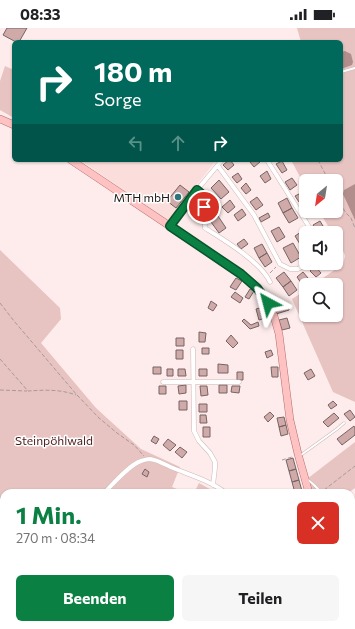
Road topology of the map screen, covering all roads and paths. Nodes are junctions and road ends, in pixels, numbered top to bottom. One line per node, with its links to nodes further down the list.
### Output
1 (355, 68): 2 (lane)
2 (343, 71)
3 (0, 119): 4 (main road)
4 (12, 125)
5 (74, 162): 13 (main road)
6 (221, 162): 9 (street)
7 (268, 162): 14 (street)
8 (319, 162): 10 (path)
9 (218, 166): 11 (street); 16 (street)
10 (326, 174)
11 (197, 190): 13 (street); 18 (street)
12 (343, 208): 15 (path)
13 (170, 226): 29 (main road)
14 (309, 226)
15 (355, 228)
16 (280, 264): 17 (street); 18 (path)
17 (299, 268)
18 (269, 280)
19 (0, 303): 27 (path)
20 (193, 349): 23 (street)
21 (0, 359): 26 (path)
22 (163, 382): 23 (street)
23 (194, 382): 24 (street); 34 (street)
24 (239, 382)
25 (0, 390): 26 (path)
26 (28, 391): 27 (path)
27 (77, 395): 30 (path)
28 (344, 423): 29 (lane)
29 (298, 456): 31 (path); 33 (main road)
30 (146, 459): 34 (street); 35 (street)
31 (282, 460)
32 (355, 466): 39 (path)
33 (304, 477): 37 (main road); 38 (lane)
34 (213, 485): 36 (street)
35 (108, 489)
36 (221, 489)
37 (308, 489)
38 (319, 489)
39 (326, 489)

